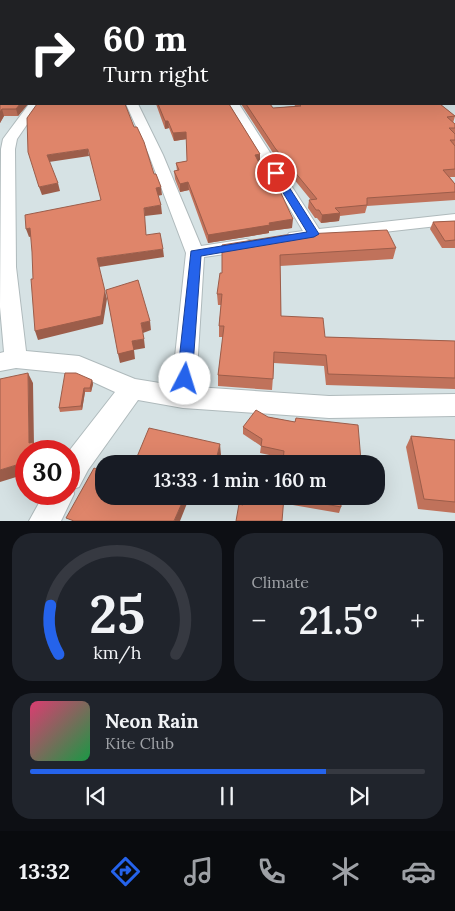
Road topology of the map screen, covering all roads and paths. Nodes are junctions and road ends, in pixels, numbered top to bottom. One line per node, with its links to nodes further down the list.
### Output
1 (34, 105): 9 (street)
2 (132, 105): 8 (street)
3 (234, 105): 5 (street)
4 (455, 219): 5 (street)
5 (314, 234): 6 (street)
6 (278, 240)
7 (259, 243): 8 (street)
8 (195, 253): 11 (street)
9 (8, 360): 10 (street)
10 (132, 389): 11 (street); 13 (street)
11 (183, 397): 12 (street)
12 (455, 405)
13 (80, 458)
14 (53, 505): 15 (street)
15 (44, 521)

